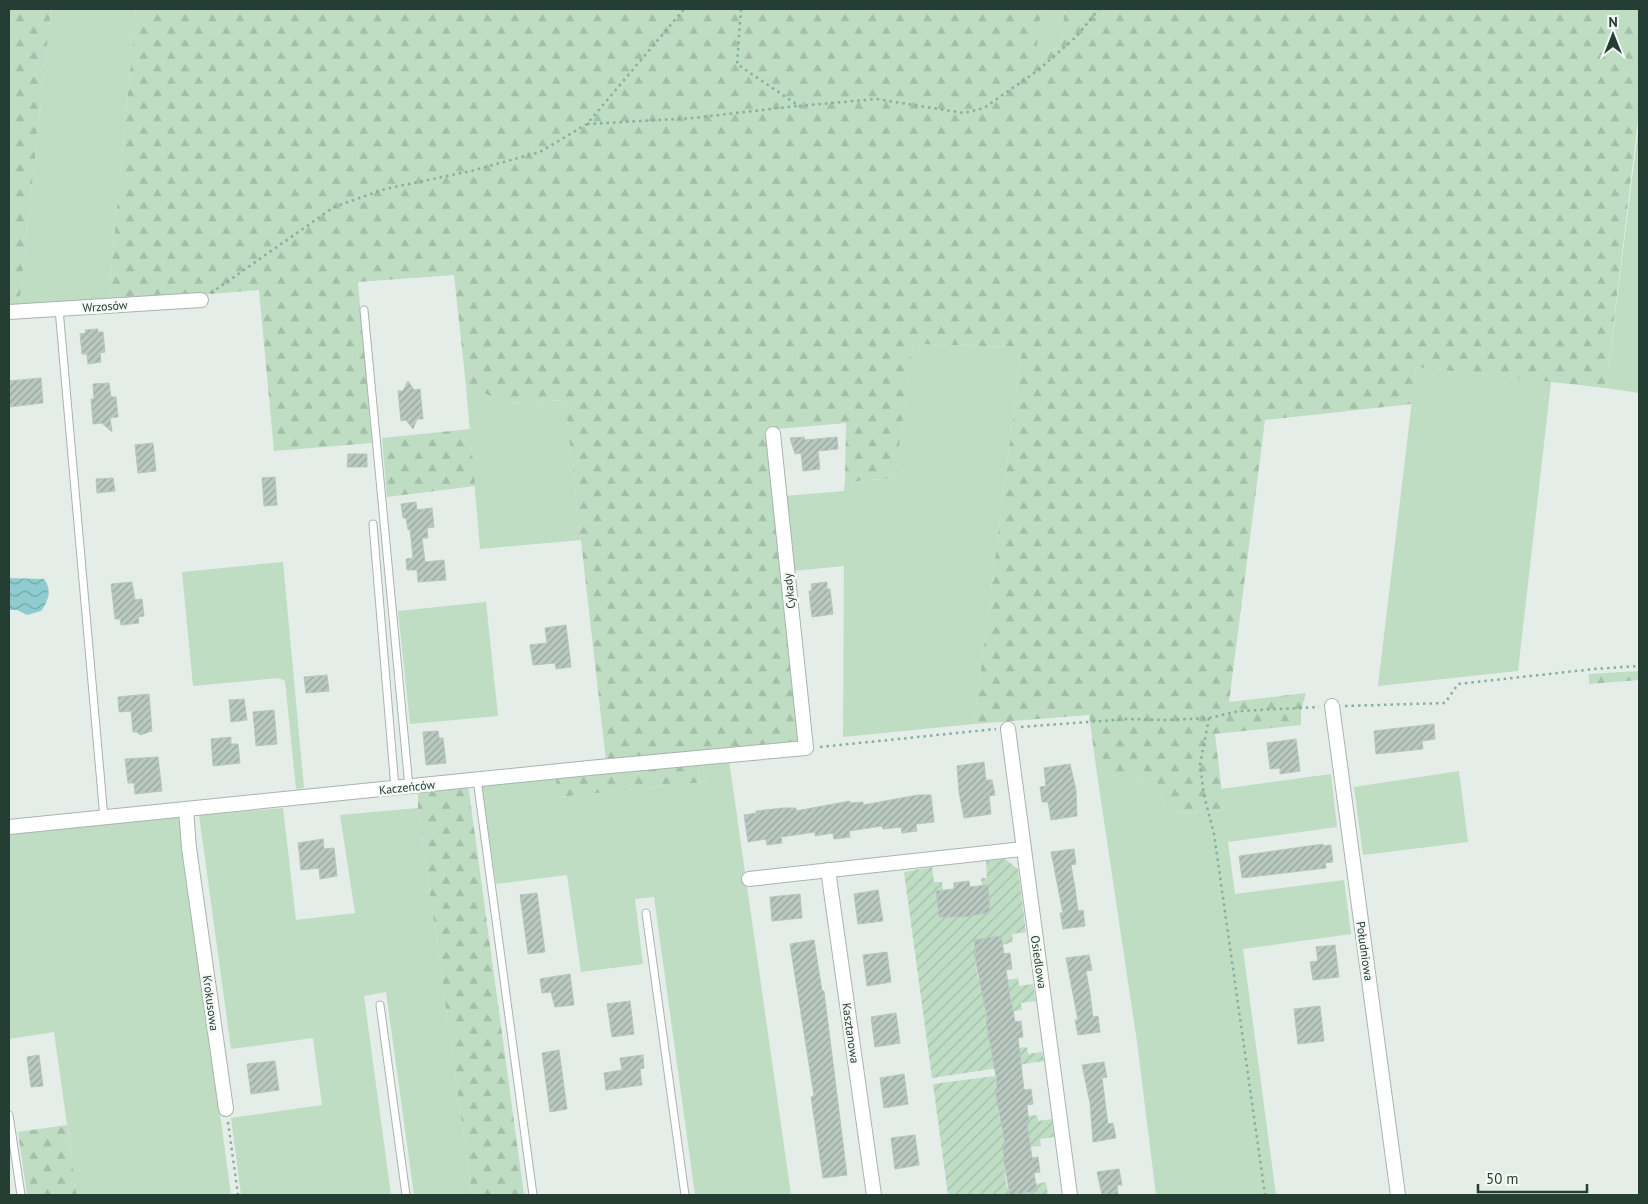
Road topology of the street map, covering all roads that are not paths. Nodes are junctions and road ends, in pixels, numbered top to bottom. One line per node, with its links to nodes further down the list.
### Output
1 (201, 300): 2 (street, Wrzosów)
2 (59, 309): 4 (street, Wrzosów); 13 (lane)
3 (364, 310): 11 (lane)
4 (9, 312)
5 (773, 434): 9 (street, Cykady)
6 (373, 524): 11 (lane)
7 (1332, 706): 28 (street, Południowa)
8 (1008, 729): 15 (street, Osiedlowa)
9 (806, 748): 10 (street, Kaczeńców)
10 (477, 779): 11 (street, Kaczeńców); 24 (lane)
11 (402, 787): 12 (street, Kaczeńców)
12 (186, 810): 13 (street, Kaczeńców); 20 (street, Krokusowa)
13 (104, 818): 14 (street, Kaczeńców)
14 (9, 827)
15 (1024, 849): 16 (street); 27 (street, Osiedlowa)
16 (828, 870): 17 (street); 26 (street, Kasztanowa)
17 (749, 879)
18 (646, 913): 25 (lane)
19 (380, 1005): 23 (lane)
20 (226, 1109)
21 (9, 1115): 22 (lane)
22 (21, 1195)
23 (406, 1195)
24 (533, 1195)
25 (685, 1195)
26 (874, 1195)
27 (1070, 1195)
28 (1398, 1195)

